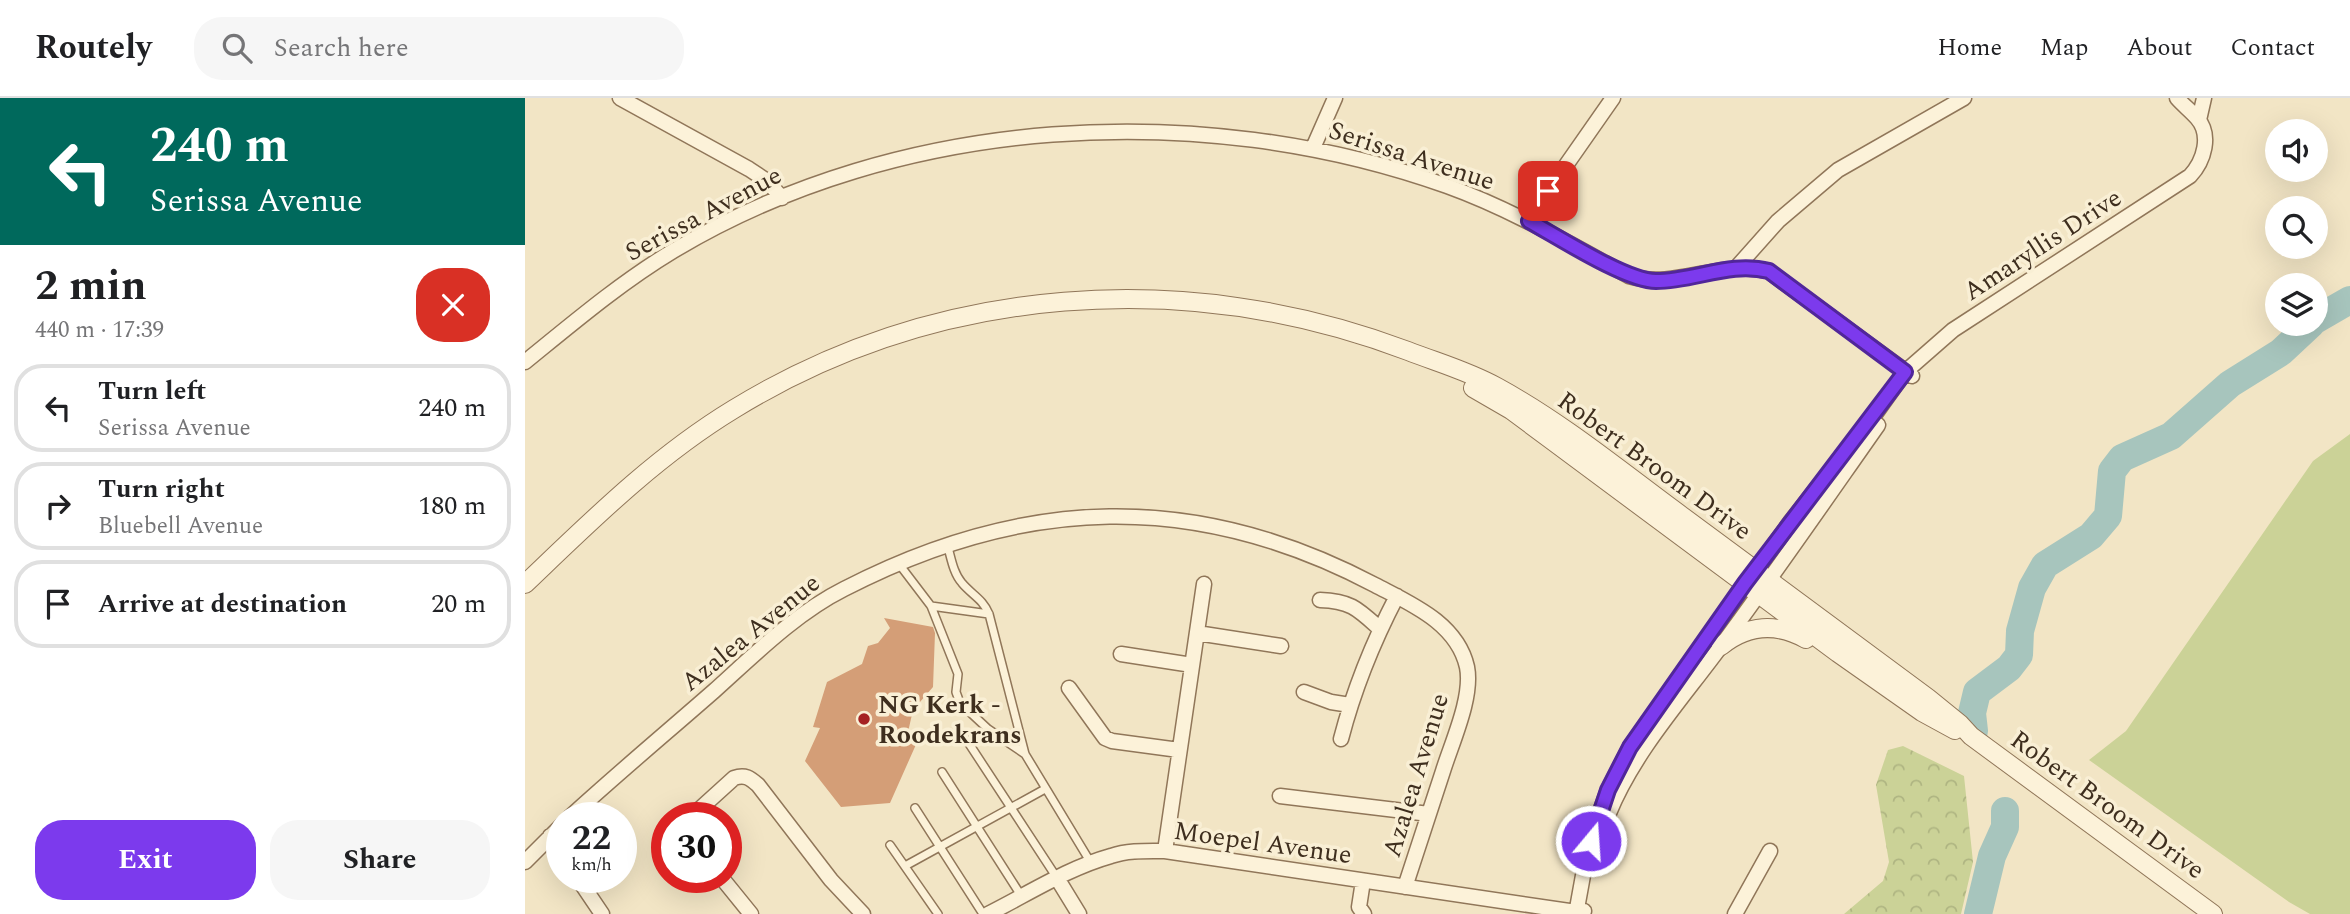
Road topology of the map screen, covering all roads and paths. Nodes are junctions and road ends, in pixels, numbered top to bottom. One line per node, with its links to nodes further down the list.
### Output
1 (619, 98): 9 (street)
2 (1335, 98): 8 (street)
3 (1613, 98): 10 (street)
4 (1963, 98): 11 (street)
5 (2176, 98): 7 (street)
6 (2204, 98): 7 (street)
7 (2199, 120): 13 (street, Amaryllis Drive)
8 (1313, 149): 9 (street, Serissa Avenue); 10 (street, Serissa Avenue)
9 (782, 198): 12 (street, Serissa Avenue)
10 (1529, 221): 11 (street, Serissa Avenue)
11 (1737, 267): 13 (street, Serissa Avenue)
12 (525, 362)
13 (1909, 374): 16 (street, Amaryllis Drive)
14 (947, 544): 15 (street, Azalea Avenue); 19 (street, Azalea Avenue); 22 (lane)
15 (898, 563): 21 (lane); 41 (street, Azalea Avenue)
16 (1757, 582): 17 (street, Robert Broom Drive); 26 (street, Amaryllis Drive); 27 (street, Robert Broom Drive); 34 (street, Robert Broom Drive); 61 (street, Amaryllis Drive)
17 (525, 584)
18 (1204, 584): 24 (street)
19 (1397, 597): 23 (street); 45 (street, Azalea Avenue)
20 (1320, 600): 23 (street)
21 (931, 606): 22 (lane); 37 (lane)
22 (989, 614): 37 (lane)
23 (1380, 629): 32 (street)
24 (1197, 633): 25 (street); 29 (street)
25 (1281, 646)
26 (1721, 646): 27 (street); 61 (street, Amaryllis Drive)
27 (1838, 653): 34 (street, Robert Broom Drive)
28 (1121, 654): 29 (street)
29 (1192, 665): 36 (street)
30 (1069, 688): 36 (street)
31 (1304, 692): 32 (street)
32 (1350, 705): 35 (street)
33 (964, 736): 44 (lane)
34 (1972, 736): 70 (street, Robert Broom Drive)
35 (1341, 739)
36 (1179, 750): 50 (street)
37 (1025, 754): 39 (lane)
38 (942, 772): 46 (lane)
39 (1045, 789): 44 (lane); 53 (lane)
40 (1280, 796): 45 (street)
41 (587, 802)
42 (708, 802): 64 (street)
43 (915, 808): 49 (lane)
44 (1011, 808): 46 (lane); 55 (lane)
45 (1429, 814): 57 (street, Azalea Avenue)
46 (977, 826): 49 (lane); 60 (lane)
47 (546, 840): 52 (street)
48 (890, 845): 54 (lane)
49 (940, 847): 54 (lane); 66 (lane)
50 (1165, 851): 53 (street, Moepel Avenue); 56 (street, Moepel Avenue)
51 (1770, 851): 69 (street)
52 (525, 862)
53 (1091, 863): 55 (street, Moepel Avenue)
54 (905, 866): 65 (lane)
55 (1058, 878): 60 (street, Moepel Avenue); 67 (street)
56 (1363, 881): 57 (street, Moepel Avenue); 68 (street)
57 (1405, 887): 61 (street, Moepel Avenue)
58 (588, 893): 62 (street)
59 (734, 893): 63 (street)
60 (1022, 897): 66 (street, Moepel Avenue)
61 (1580, 913)
62 (602, 914)
63 (751, 914)
64 (863, 914)
65 (938, 914)
66 (986, 914)
67 (1079, 914)
68 (1364, 914)
69 (1735, 914)
70 (2213, 914)

